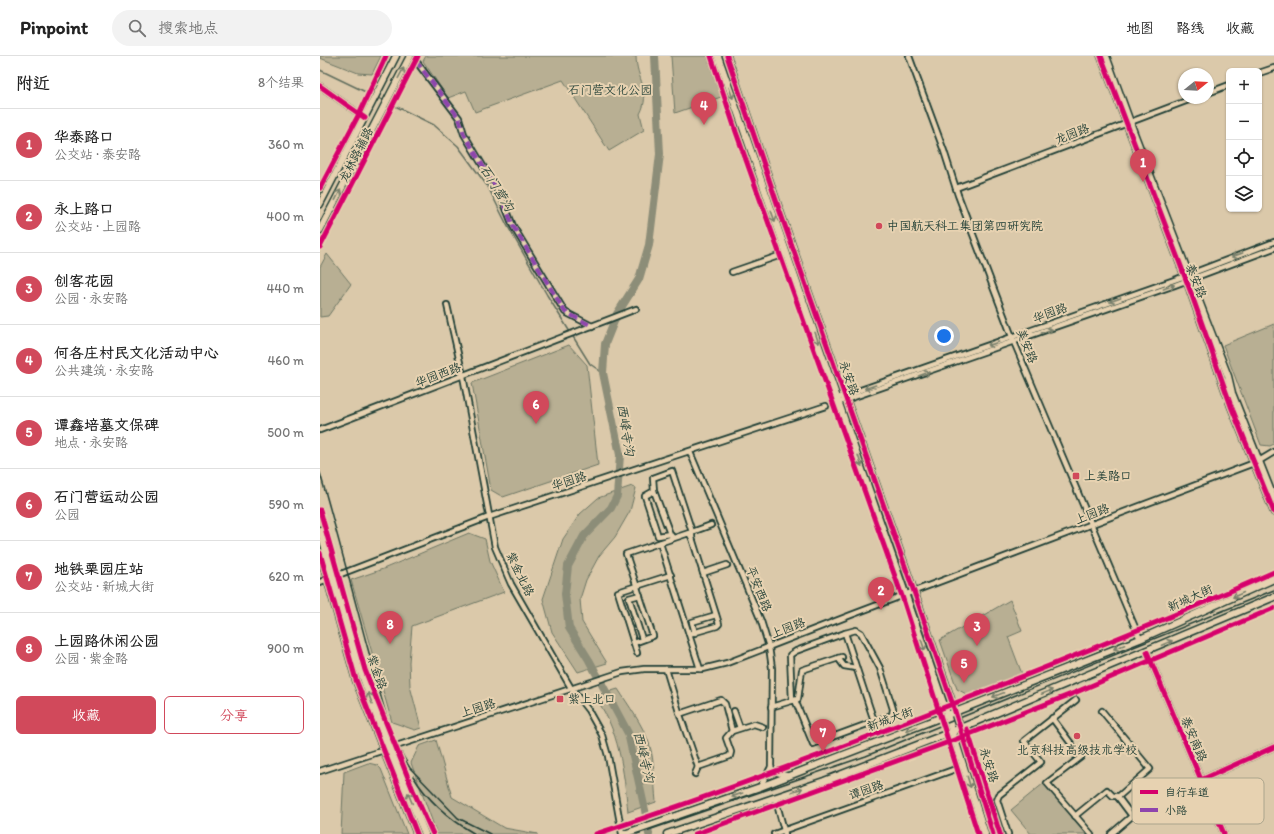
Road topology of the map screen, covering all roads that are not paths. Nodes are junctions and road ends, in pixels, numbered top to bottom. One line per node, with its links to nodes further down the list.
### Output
1 (396, 56): 15 (main road)
2 (410, 56): 19 (main road, one-way to 2)
3 (718, 56): 22 (main road, 永安路, one-way to 22)
4 (727, 56): 30 (main road, 永安路)
5 (909, 56): 17 (street, 美安路)
6 (1101, 56): 16 (main road, 泰安路)
7 (1106, 56): 16 (main road, 泰安路)
8 (416, 61): 27 (street)
9 (1274, 68): 10 (street)
10 (1262, 72)
11 (320, 86): 15 (street)
12 (1226, 86): 13 (street)
13 (1214, 91)
14 (1178, 104): 16 (street, 龙园路)
15 (365, 118): 18 (main road)
16 (1128, 123): 17 (street, 龙园路); 24 (main road, 泰安路)
17 (956, 188): 28 (street, 美安路)
18 (320, 204)
19 (320, 230)
20 (1274, 242): 24 (street, 华园路, one-way to 24)
21 (1274, 248): 24 (street, 华园路)
22 (787, 253): 23 (street); 31 (main road, 永安路, one-way to 31)
23 (732, 272)
24 (1187, 277): 28 (street, 华园路); 36 (main road, 泰安路)
25 (447, 305): 29 (street, 紫金北路)
26 (636, 310): 27 (street, 华园西路)
27 (592, 326): 29 (street, 华园西路)
28 (1013, 340): 30 (street, 华园路); 42 (street, 美安路)
29 (463, 376): 33 (street, 华园西路); 40 (street, 紫金北路)
30 (845, 398): 31 (street, 华园路); 56 (main road, 永安路)
31 (836, 401): 58 (main road, 永安路, one-way to 58)
32 (826, 406): 34 (street, 华园路)
33 (320, 430)
34 (690, 452): 40 (street, 华园路); 67 (street, 平安西路)
35 (1274, 452): 36 (street, 上园路)
36 (1256, 462): 38 (main road, 泰安路); 39 (main road, 泰安路); 42 (street, 上园路)
37 (654, 491): 44 (street); 45 (street); 45 (street)
38 (1274, 498)
39 (1274, 512)
40 (489, 518): 52 (street, 华园路); 73 (street, 紫金北路)
41 (711, 525): 44 (street)
42 (1092, 525): 56 (street, 上园路); 64 (street, 美安路)
43 (320, 530): 52 (main road, 紫金路)
44 (692, 532): 46 (street)
45 (671, 536): 46 (street); 47 (street)
46 (692, 538): 50 (street)
47 (660, 542): 51 (street); 55 (street)
48 (320, 553): 52 (main road, 紫金路)
49 (727, 565): 50 (street)
50 (703, 573): 60 (street)
51 (670, 575): 55 (street); 63 (street)
52 (330, 578): 54 (street, 华园路); 90 (main road, 紫金路)
53 (1274, 579): 64 (main road, 新城大街, one-way to 64)
54 (320, 582)
55 (637, 586): 57 (street); 66 (street)
56 (914, 592): 58 (street, 上园路); 80 (main road, 永安路)
57 (640, 595): 65 (street); 65 (street)
58 (906, 595): 67 (street, 上园路); 81 (main road, 永安路, one-way to 81)
59 (1274, 597): 68 (main road, one-way to 59)
60 (716, 615): 61 (street); 61 (street)
61 (695, 633): 63 (street)
62 (845, 633): 70 (street); 75 (street); 83 (street)
63 (689, 634): 72 (street)
64 (1140, 639): 80 (main road, 新城大街, one-way to 80)
65 (642, 640): 66 (street)
66 (634, 643): 69 (street)
67 (769, 646): 72 (street, 上园路); 76 (street, 平安西路)
68 (1147, 652): 86 (main road, one-way to 68); 98 (street, 泰安南路)
69 (637, 653)
70 (856, 668): 75 (street); 83 (street)
71 (666, 669): 72 (street, 上园路); 73 (street, 上园路); 78 (street)
72 (700, 669)
73 (571, 688): 90 (street, 上园路); 110 (street, 紫金北路)
74 (1076, 700): 82 (street)
75 (793, 701): 76 (street); 83 (street)
76 (771, 707): 92 (street, 平安西路)
77 (1102, 711): 97 (street)
78 (679, 712): 87 (street); 93 (street)
79 (734, 712): 85 (street)
80 (954, 712): 81 (main road, 新城大街); 86 (main road, 永安路)
81 (947, 715): 88 (main road, 永安路); 96 (main road, 新城大街, one-way to 96)
82 (1052, 718): 104 (street); 115 (street)
83 (874, 721)
84 (763, 727): 85 (street)
85 (740, 728): 87 (street)
86 (959, 729): 88 (main road); 114 (main road, 永安路)
87 (732, 731): 93 (street)
88 (953, 732): 91 (main road, 永安路); 102 (main road, one-way to 88)
89 (1274, 747): 99 (street)
90 (386, 749): 94 (street, 上园路); 108 (main road, 紫金路); 109 (main road, 紫金路, one-way to 90)
91 (964, 766): 107 (street, 谭园路); 113 (main road, 永安路, one-way to 113)
92 (771, 767): 96 (street); 101 (street)
93 (698, 768): 95 (street)
94 (320, 771)
95 (695, 774)
96 (789, 776): 101 (main road, 新城大街)
97 (1140, 778)
98 (1200, 778)
99 (1205, 778)
100 (1132, 785): 103 (street)
101 (760, 787): 110 (main road, 新城大街, one-way to 110)
102 (775, 797): 106 (main road); 107 (street)
103 (1118, 797): 104 (street); 117 (street)
104 (1075, 816): 116 (street)
105 (1220, 824): 118 (street, 泰安南路)
106 (676, 832): 111 (main road)
107 (785, 832): 112 (street, 谭园路)
108 (417, 834)
109 (425, 834)
110 (623, 834)
111 (668, 834)
112 (774, 834)
113 (985, 834)
114 (993, 834)
115 (1008, 834)
116 (1091, 834)
117 (1111, 834)
118 (1224, 834)

